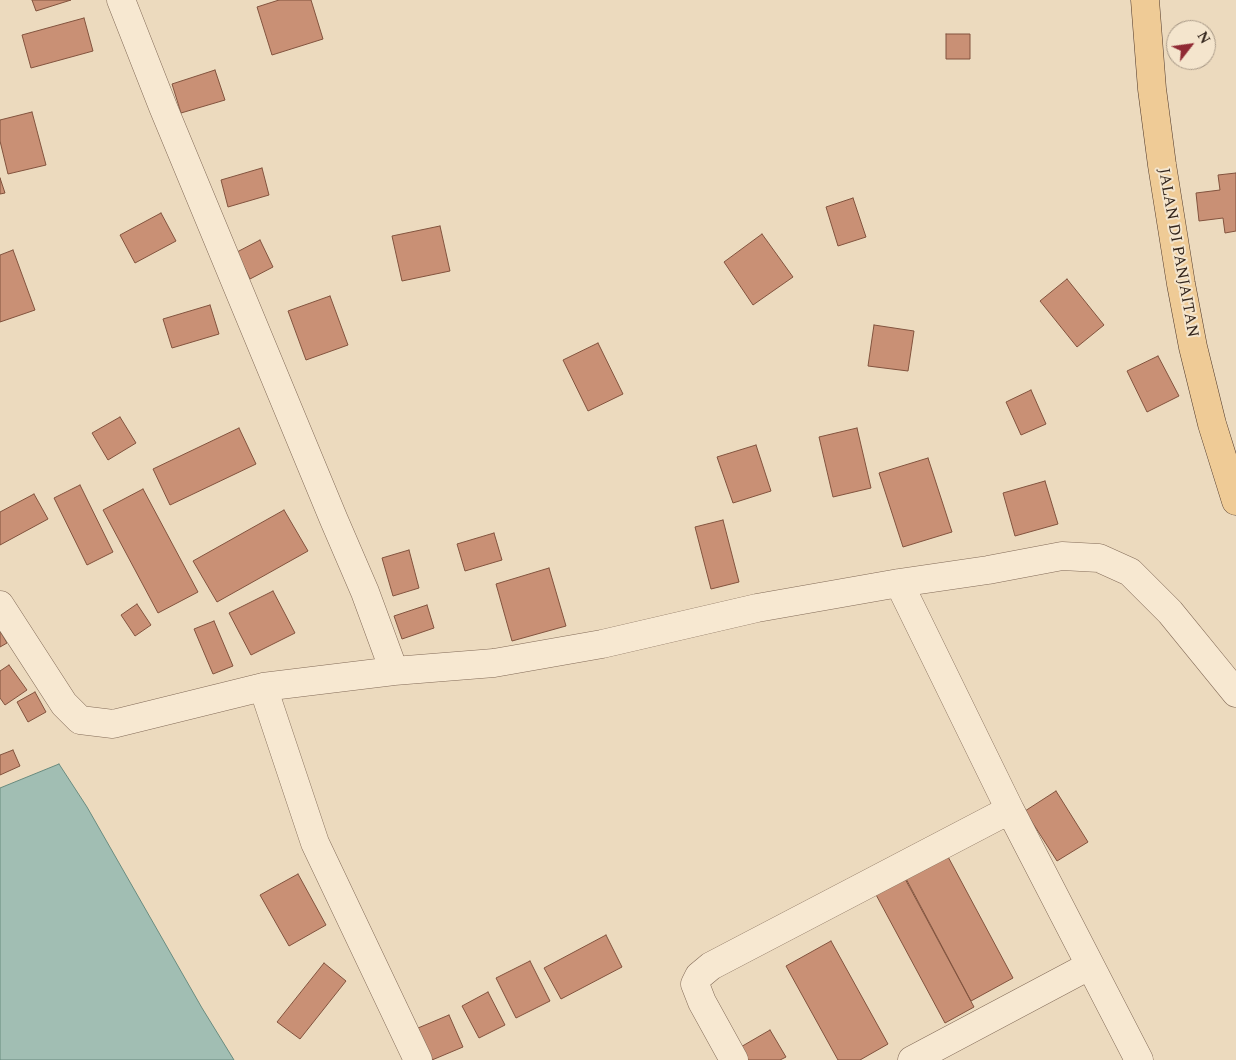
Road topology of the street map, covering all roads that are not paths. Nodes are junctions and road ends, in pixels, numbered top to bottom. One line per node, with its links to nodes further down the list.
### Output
1 (121, 0): 6 (street)
2 (1145, 0): 3 (main road, JALAN DI PANJAITAN)
3 (1236, 501)
4 (899, 583): 6 (street); 8 (street); 9 (street)
5 (0, 605): 7 (street)
6 (394, 671): 7 (street)
7 (263, 687): 11 (street)
8 (1236, 693)
9 (1010, 810): 10 (street); 12 (street)
10 (1089, 966): 13 (street); 14 (street)
11 (418, 1060)
12 (734, 1060)
13 (912, 1060)
14 (1139, 1060)

